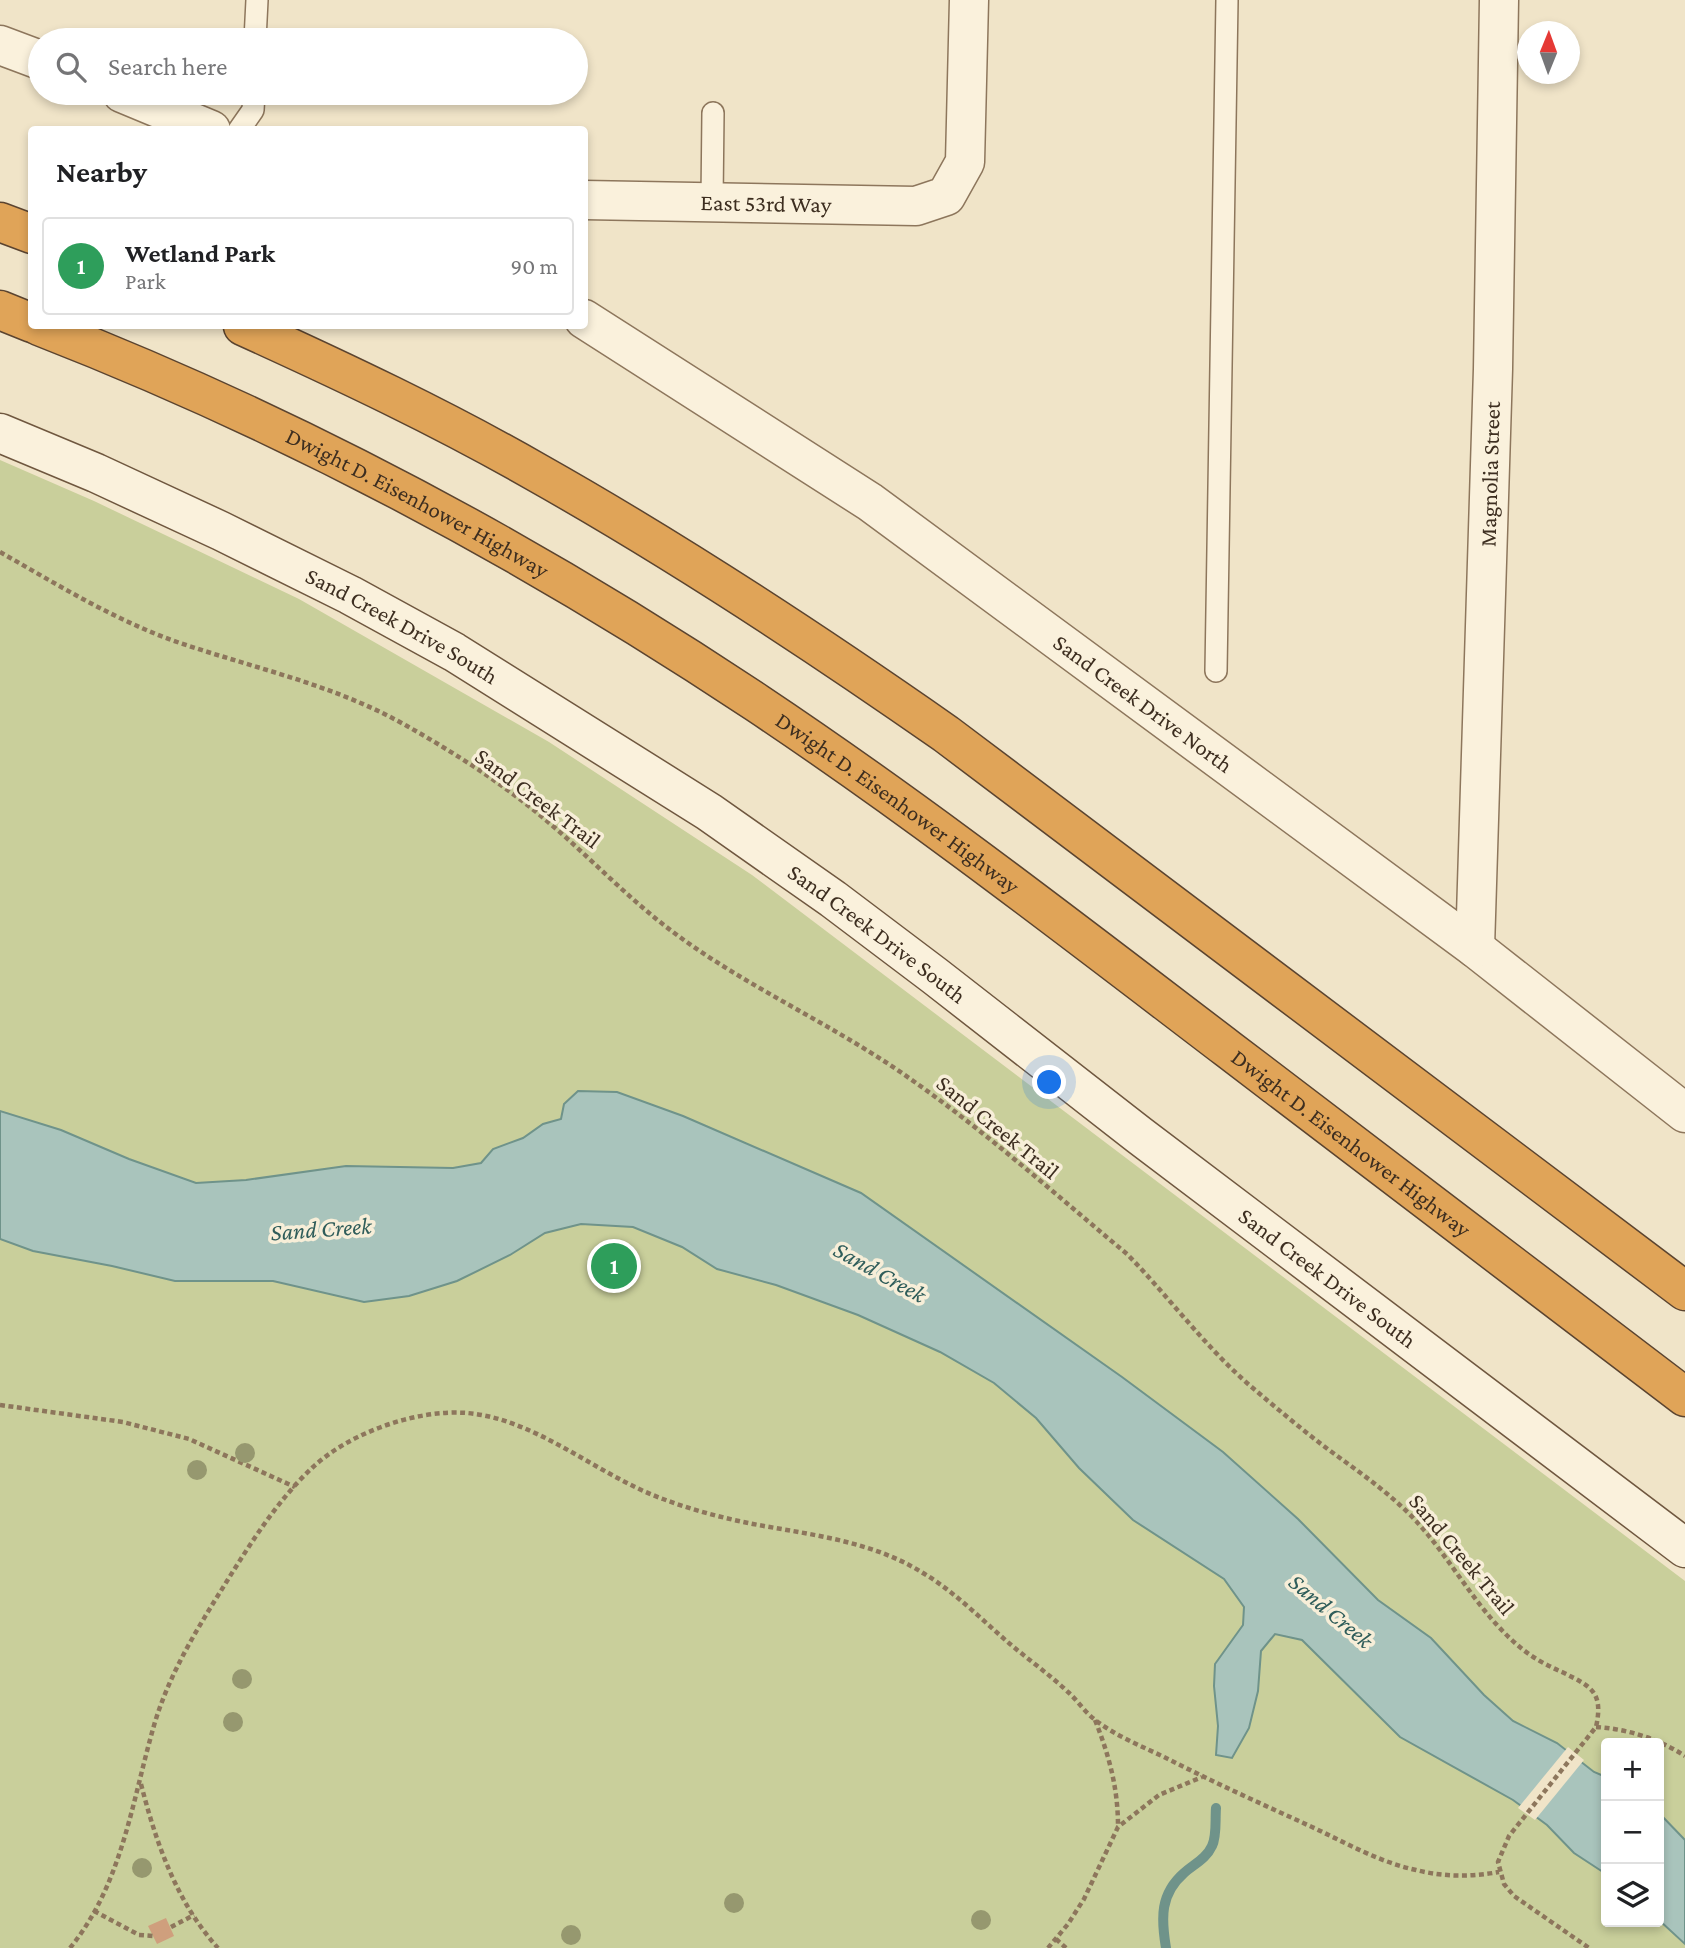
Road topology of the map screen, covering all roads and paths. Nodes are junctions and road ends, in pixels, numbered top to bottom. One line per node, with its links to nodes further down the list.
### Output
1 (257, 0): 5 (lane)
2 (969, 0): 14 (street, East 53rd Way)
3 (1227, 0): 24 (lane)
4 (1499, 0): 25 (street, Magnolia Street)
5 (256, 28)
6 (0, 45): 7 (street)
7 (28, 56)
8 (151, 105): 11 (street)
9 (253, 105): 12 (lane)
10 (713, 113): 14 (lane)
11 (201, 126)
12 (242, 126)
13 (588, 200): 14 (street, East 53rd Way)
14 (712, 200)
15 (0, 222): 16 (highway)
16 (28, 232)
17 (0, 310): 18 (highway)
18 (28, 321)
19 (588, 322): 25 (street, Sand Creek Drive North)
20 (46, 329): 28 (highway, Dwight D. Eisenhower Highway)
21 (249, 329): 27 (highway)
22 (0, 433): 31 (street, Sand Creek Drive South)
23 (0, 552): 33 (path, Sand Creek Trail)
24 (1216, 671)
25 (1475, 948): 26 (street, Sand Creek Drive North)
26 (1685, 1113)
27 (1685, 1291)
28 (1685, 1397)
29 (0, 1405): 30 (path)
30 (295, 1487): 32 (path); 36 (path)
31 (1685, 1548)
32 (1095, 1720): 35 (path); 37 (path)
33 (1597, 1727): 34 (path); 38 (path)
34 (1685, 1756)
35 (1202, 1777): 37 (path); 38 (path)
36 (141, 1783): 39 (path); 40 (path)
37 (1118, 1827): 43 (path)
38 (1499, 1872): 48 (path)
39 (94, 1911): 42 (path); 44 (path)
40 (194, 1915): 41 (path); 45 (path)
41 (170, 1927)
42 (153, 1936)
43 (1056, 1939): 46 (path); 47 (path)
44 (70, 1948)
45 (218, 1948)
46 (1048, 1948)
47 (1066, 1948)
48 (1589, 1948)

